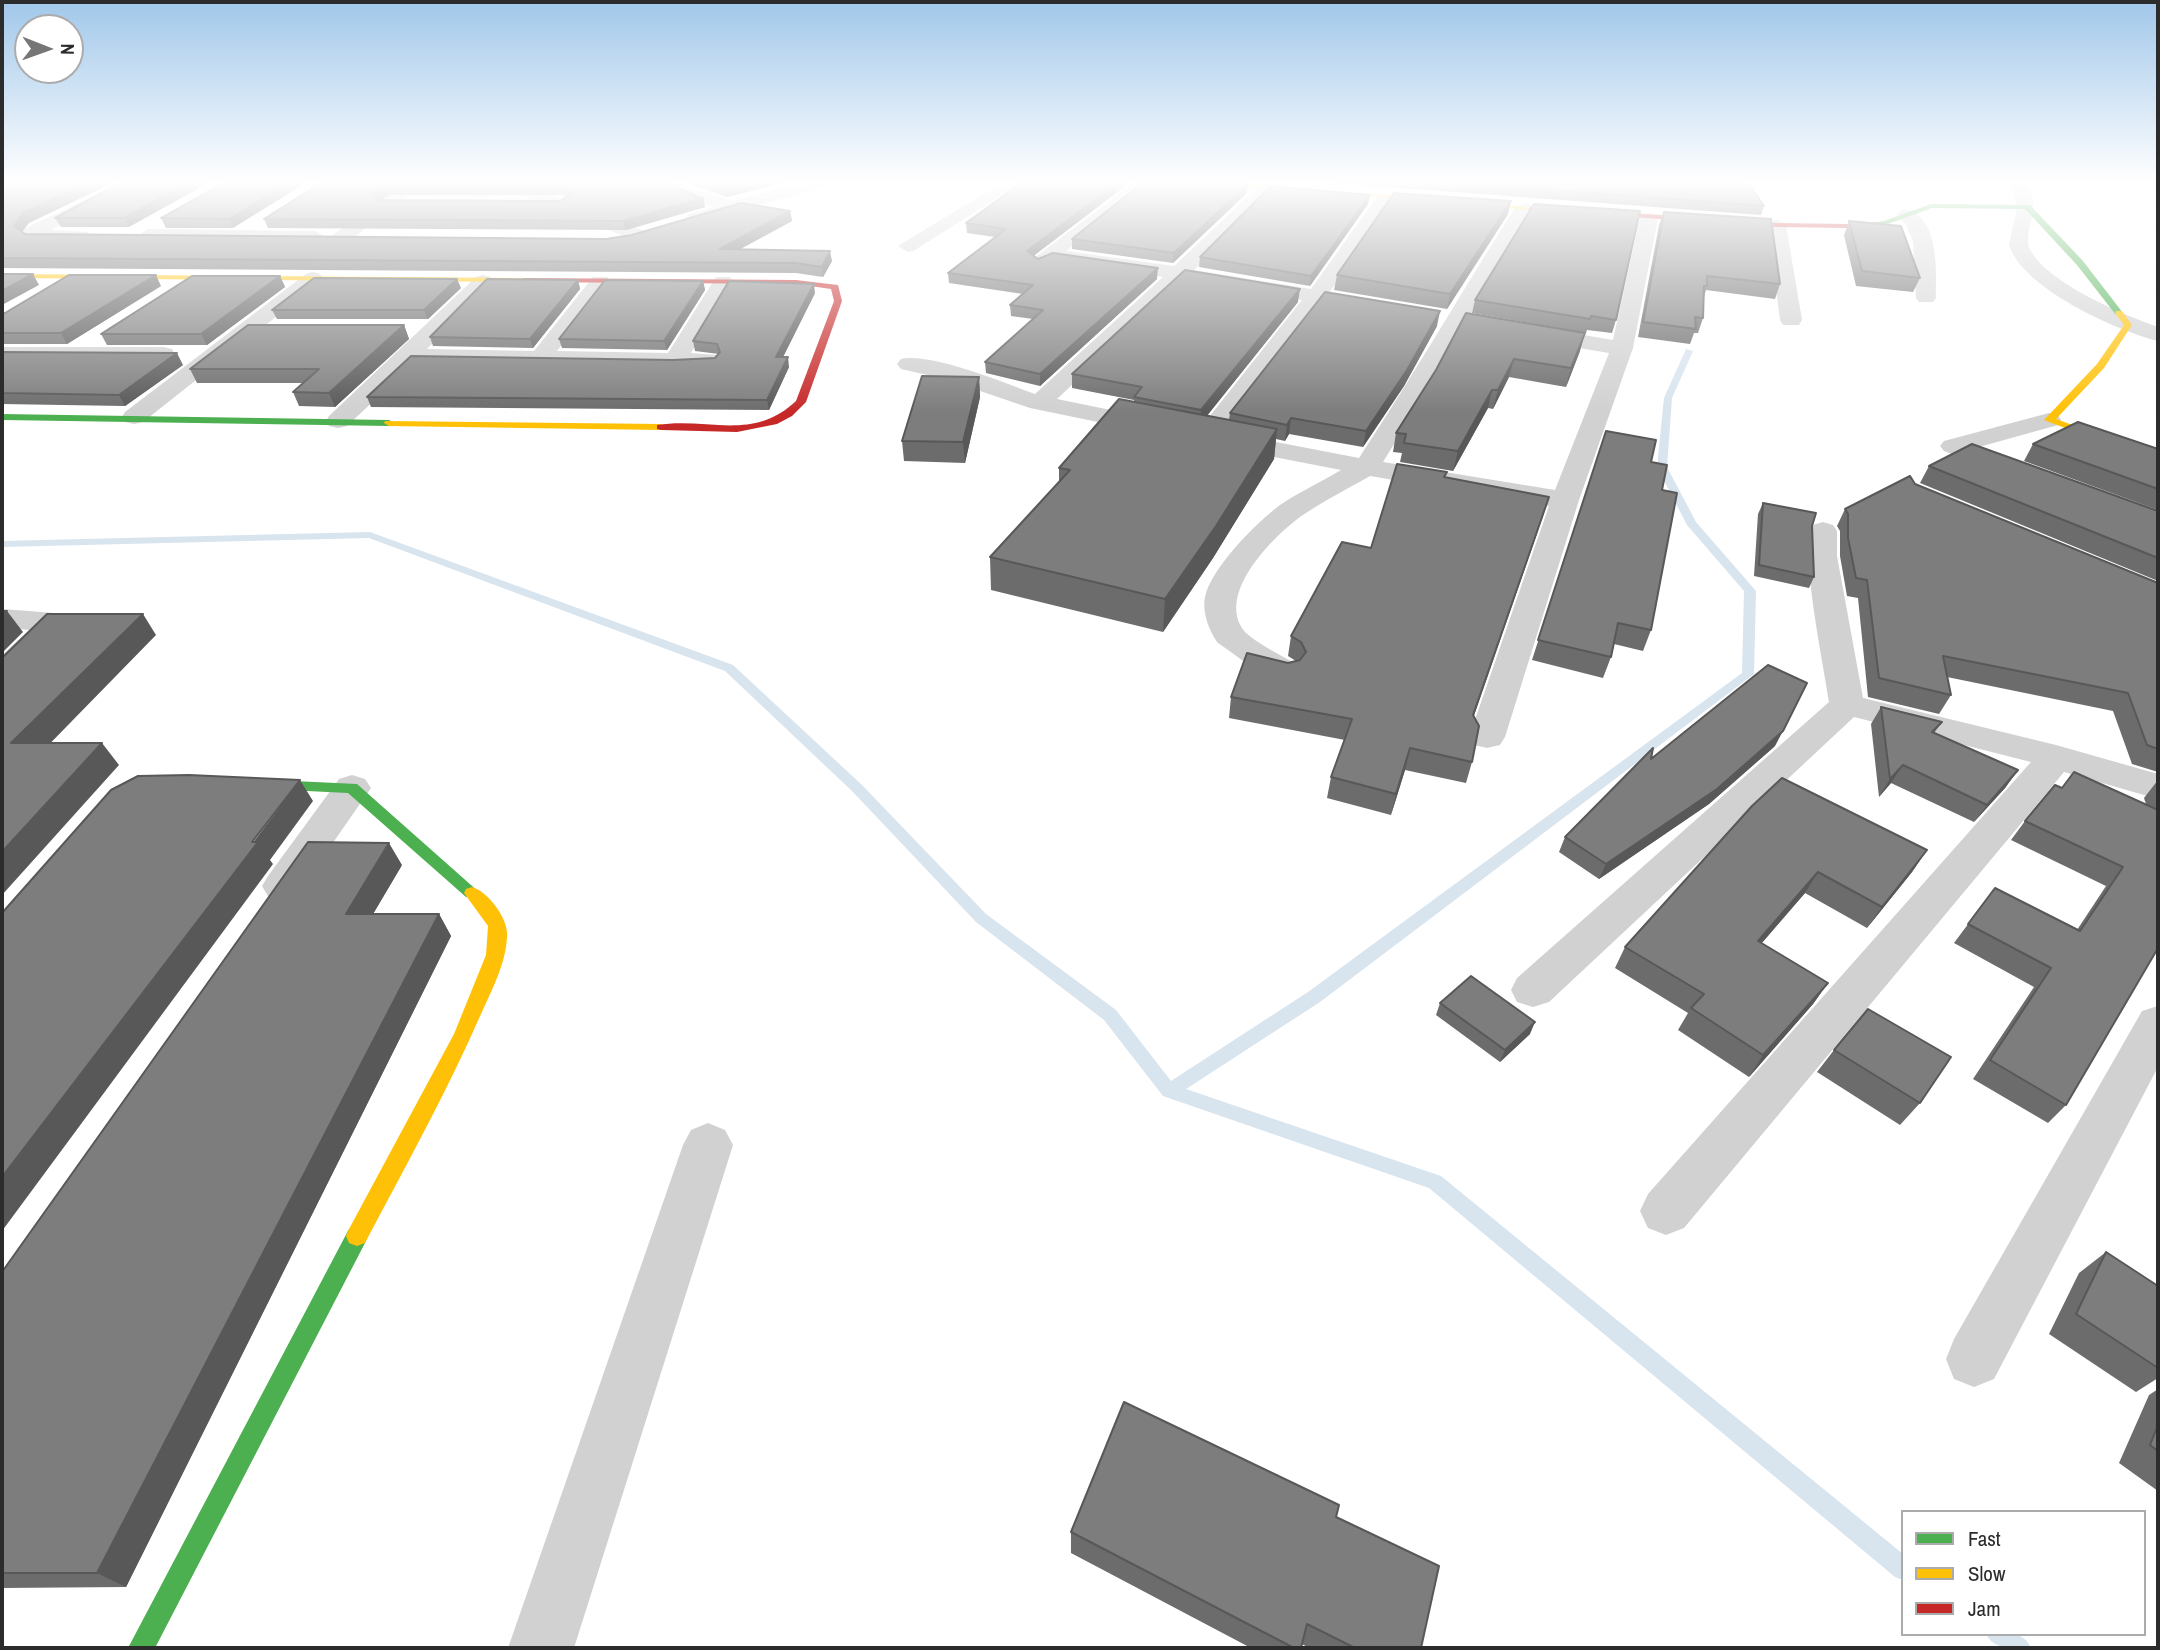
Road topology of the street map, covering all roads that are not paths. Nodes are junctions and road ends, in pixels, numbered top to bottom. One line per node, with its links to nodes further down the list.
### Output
1 (1053, 259): 10 (street)
2 (1194, 259): 10 (street)
3 (1342, 259): 19 (street)
4 (1492, 259): 24 (street)
5 (1640, 259): 35 (street)
6 (1782, 259): 25 (street)
7 (1924, 259): 20 (street)
8 (2027, 259): 27 (street)
9 (2077, 259): 27 (street)
10 (1180, 273): 19 (street); 44 (street)
11 (2, 276): 12 (street)
12 (68, 278): 13 (street); 18 (street)
13 (192, 278): 14 (street); 21 (street)
14 (313, 278): 15 (street); 28 (street)
15 (483, 281): 16 (street); 31 (street)
16 (600, 281): 17 (street); 40 (street)
17 (723, 281): 41 (street); 48 (street)
18 (35, 297)
19 (1316, 297): 22 (street); 49 (street)
20 (1926, 298)
21 (157, 300)
22 (1391, 310)
23 (1429, 316): 24 (street)
24 (1454, 320): 26 (street); 51 (street)
25 (1791, 320)
26 (1480, 325)
27 (2128, 325): 34 (street); 47 (street)
28 (247, 329): 29 (street); 38 (street)
29 (287, 329)
30 (407, 329): 31 (street)
31 (434, 329): 39 (street)
32 (1506, 329): 35 (street)
33 (111, 330): 36 (street)
34 (2158, 334)
35 (1622, 348): 53 (street)
36 (76, 352): 37 (street); 38 (street)
37 (2, 354)
38 (211, 355): 46 (street)
39 (408, 356): 40 (street); 48 (street)
40 (541, 358): 41 (street)
41 (675, 360): 42 (street)
42 (709, 360)
43 (909, 364): 44 (street)
44 (1039, 403): 49 (street)
45 (2, 416): 46 (street)
46 (134, 417): 48 (street)
47 (2049, 420): 50 (street); 52 (street)
48 (338, 421)
49 (1207, 436): 51 (street)
50 (2158, 460)
51 (1366, 467): 53 (street); 56 (street)
52 (2030, 475)
53 (1565, 500): 59 (street)
54 (1823, 531): 58 (street)
55 (2, 618): 57 (street)
56 (1284, 671)
57 (2, 673)
58 (1847, 705): 60 (street); 65 (street)
59 (1487, 737)
60 (2056, 757): 62 (street); 68 (street)
61 (233, 783): 63 (street)
62 (2158, 787)
63 (352, 788): 64 (street); 70 (street)
64 (257, 922)
65 (1533, 990)
66 (2158, 1024): 69 (street)
67 (708, 1145): 71 (street)
68 (1667, 1211)
69 (1974, 1359)
70 (141, 1648)
71 (541, 1648)

